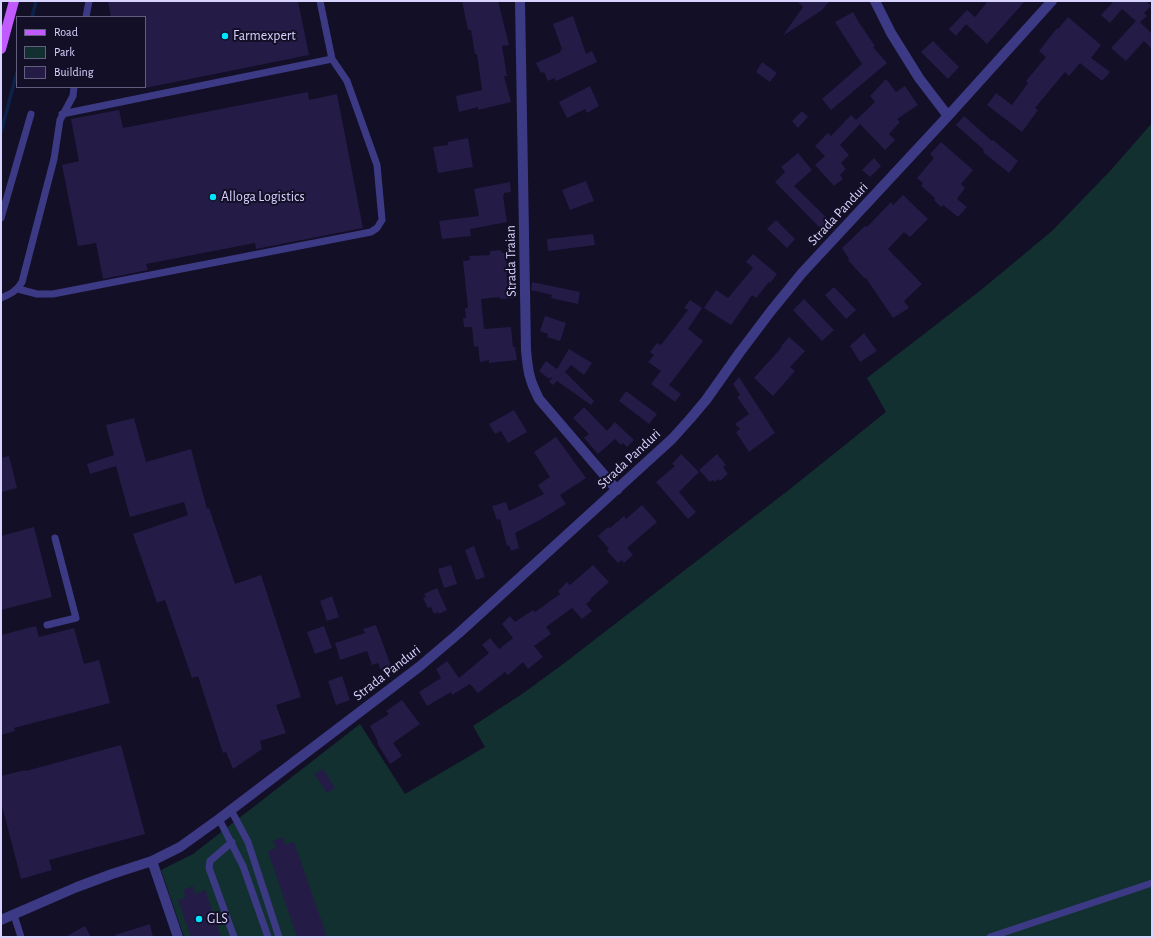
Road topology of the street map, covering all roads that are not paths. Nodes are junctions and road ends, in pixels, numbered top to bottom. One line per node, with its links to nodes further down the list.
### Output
1 (14, 1): 8 (main road)
2 (89, 1): 7 (lane)
3 (320, 1): 9 (lane)
4 (520, 1): 17 (street, Strada Traian)
5 (875, 1): 13 (street)
6 (1052, 1): 13 (street, Strada Panduri)
7 (86, 16)
8 (1, 49)
9 (332, 59): 12 (lane); 15 (lane)
10 (74, 88): 12 (lane)
11 (30, 114): 14 (lane)
12 (62, 114): 15 (lane)
13 (948, 116): 17 (street, Strada Panduri)
14 (1, 218)
15 (18, 288): 16 (lane)
16 (1, 298)
17 (617, 490): 20 (street, Strada Panduri)
18 (55, 538): 19 (lane)
19 (47, 625)
20 (231, 810): 21 (street, Strada Panduri); 31 (lane)
21 (219, 819): 22 (lane); 23 (street, Strada Panduri)
22 (232, 842): 29 (lane); 30 (lane)
23 (152, 861): 25 (street, Strada Panduri); 28 (street)
24 (1152, 883): 32 (lane)
25 (14, 915): 26 (street, Strada Panduri); 27 (lane)
26 (1, 920)
27 (21, 937)
28 (178, 937)
29 (234, 937)
30 (268, 937)
31 (279, 937)
32 (990, 937)

